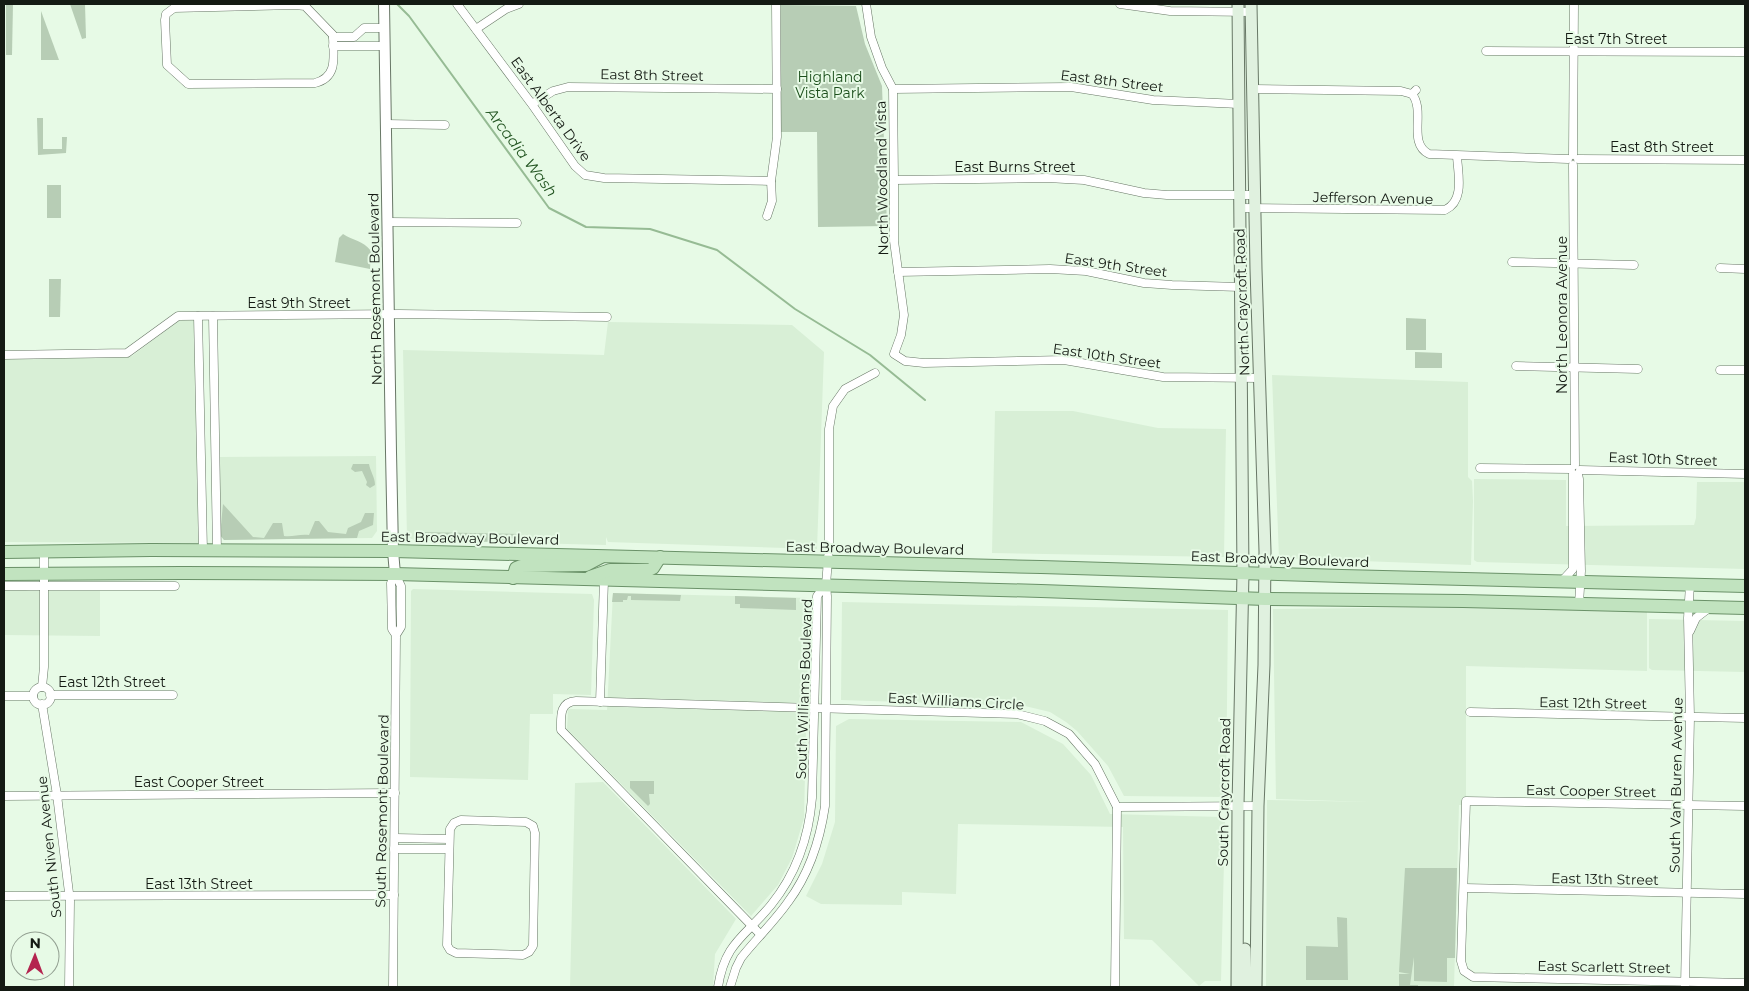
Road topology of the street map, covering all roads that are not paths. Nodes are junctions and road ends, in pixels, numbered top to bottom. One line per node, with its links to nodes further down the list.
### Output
1 (384, 4): 10 (street, North Rosemont Boulevard)
2 (457, 4): 11 (street, East Alberta Drive)
3 (519, 4): 11 (street)
4 (776, 4): 20 (street)
5 (866, 4): 21 (street, North Woodland Vista)
6 (1120, 4): 8 (street)
7 (1574, 4): 17 (street, North Leonora Avenue)
8 (1238, 7): 9 (street); 24 (main road, North Craycroft Road)
9 (1252, 8): 22 (main road, North Craycroft Road)
10 (385, 28): 12 (street); 16 (street, North Rosemont Boulevard)
11 (476, 30): 23 (street, East Alberta Drive)
12 (359, 33): 13 (street); 15 (street)
13 (333, 37): 14 (street); 14 (street)
14 (333, 46): 15 (street)
15 (358, 46): 16 (street)
16 (385, 46): 25 (street, North Rosemont Boulevard)
17 (1574, 51): 18 (street, East 7th Street); 19 (street, East 7th Street); 28 (street, North Leonora Avenue)
18 (1486, 52)
19 (1745, 52)
20 (777, 89): 23 (street, East 8th Street); 31 (street)
21 (892, 89): 24 (street, East 8th Street); 30 (street, North Woodland Vista)
22 (1253, 89): 27 (street, East 8th Street); 33 (main road, North Craycroft Road)
23 (532, 104): 31 (street, East Alberta Drive)
24 (1239, 104): 32 (main road, North Craycroft Road)
25 (386, 124): 26 (street); 37 (street, North Rosemont Boulevard)
26 (445, 124)
27 (1457, 156): 28 (street, East 8th Street); 35 (street, Jefferson Avenue)
28 (1573, 160): 29 (street, East 8th Street); 40 (street, North Leonora Avenue)
29 (1745, 160)
30 (894, 180): 32 (street, East Burns Street); 44 (street, North Woodland Vista)
31 (771, 181): 36 (street)
32 (1241, 194): 33 (street, East Burns Street); 34 (main road, North Craycroft Road)
33 (1255, 195): 35 (main road, North Craycroft Road)
34 (1241, 208): 35 (street, Jefferson Avenue); 45 (main road, North Craycroft Road)
35 (1254, 209): 59 (main road, North Craycroft Road)
36 (767, 216)
37 (388, 222): 38 (street); 46 (street, North Rosemont Boulevard)
38 (517, 223)
39 (1512, 262): 40 (street)
40 (1574, 265): 41 (street); 53 (street, North Leonora Avenue)
41 (1634, 265)
42 (1720, 268): 43 (street)
43 (1745, 268)
44 (898, 272): 45 (street, East 9th Street); 50 (street, North Woodland Vista)
45 (1240, 286): 58 (main road, North Craycroft Road)
46 (390, 314): 48 (street, East 9th Street); 49 (street, East 9th Street); 67 (street, North Rosemont Boulevard)
47 (198, 316): 48 (street, East 9th Street); 51 (street, East 9th Street); 66 (street)
48 (213, 316): 64 (street)
49 (607, 317)
50 (894, 354): 58 (street, East 10th Street)
51 (4, 355)
52 (1516, 366): 53 (street)
53 (1575, 368): 54 (street); 61 (street, North Leonora Avenue)
54 (1638, 369)
55 (1720, 370): 56 (street)
56 (1745, 370)
57 (875, 373): 71 (street)
58 (1242, 378): 59 (street, East 10th Street); 72 (main road, North Craycroft Road)
59 (1259, 378): 75 (main road, North Craycroft Road)
60 (1480, 468): 61 (street, East 10th Street)
61 (1575, 470): 62 (street, East 10th Street); 63 (street, North Leonora Avenue)
62 (1745, 474)
63 (1577, 548): 80 (street, North Leonora Avenue); 81 (street, North Leonora Avenue)
64 (217, 550): 66 (main road, East Broadway Boulevard); 67 (main road, East Broadway Boulevard)
65 (44, 551): 66 (main road, East Broadway Boulevard); 68 (main road, East Broadway Boulevard); 77 (street)
66 (203, 551)
67 (393, 551): 69 (main road, East Broadway Boulevard); 74 (street, North Rosemont Boulevard)
68 (4, 552)
69 (603, 556): 70 (main road, East Broadway Boulevard); 76 (main road)
70 (660, 557): 71 (main road, East Broadway Boulevard); 78 (main road)
71 (828, 561): 72 (main road, East Broadway Boulevard); 85 (street)
72 (1244, 573): 75 (main road, East Broadway Boulevard); 87 (main road, North Craycroft Road)
73 (4, 574): 77 (main road)
74 (395, 574): 76 (main road); 77 (main road); 108 (street, South Rosemont Boulevard)
75 (1265, 574): 80 (main road, East Broadway Boulevard); 88 (main road, North Craycroft Road)
76 (513, 578): 78 (main road)
77 (45, 580): 83 (street); 84 (street); 96 (street)
78 (583, 580): 79 (main road)
79 (604, 580): 85 (main road); 101 (street)
80 (1562, 581): 81 (main road, East Broadway Boulevard)
81 (1581, 582): 82 (main road, East Broadway Boulevard); 90 (street, North Leonora Avenue)
82 (1690, 584): 86 (main road, East Broadway Boulevard); 91 (street, South Van Buren Avenue)
83 (4, 586)
84 (174, 586)
85 (826, 586): 87 (main road); 103 (street, South Williams Boulevard); 104 (street, South Williams Boulevard)
86 (1745, 586)
87 (1243, 598): 88 (main road); 113 (main road, South Craycroft Road)
88 (1265, 599): 90 (main road); 114 (main road)
89 (1745, 600): 93 (main road)
90 (1580, 604): 91 (main road)
91 (1689, 607): 92 (main road); 95 (street, South Van Buren Avenue)
92 (1710, 607): 93 (main road); 95 (street)
93 (1727, 608): 94 (main road)
94 (1745, 608)
95 (1689, 638): 106 (street, South Van Buren Avenue)
96 (42, 687): 97 (street); 100 (street)
97 (50, 695): 98 (street, East 12th Street); 102 (street)
98 (173, 695)
99 (4, 696): 100 (street)
100 (33, 696): 102 (street)
101 (600, 702): 103 (street, East Williams Circle); 127 (street, East Williams Circle)
102 (42, 704): 109 (street, South Niven Avenue)
103 (814, 708): 104 (street, East Williams Circle); 127 (street, South Williams Boulevard)
104 (826, 709): 112 (street, East Williams Circle); 128 (street, South Williams Boulevard)
105 (1470, 712): 106 (street, East 12th Street)
106 (1690, 717): 107 (street, East 12th Street); 111 (street, South Van Buren Avenue)
107 (1745, 718)
108 (395, 793): 109 (street, East Cooper Street); 116 (street, South Rosemont Boulevard)
109 (57, 795): 110 (street, East Cooper Street); 125 (street, South Niven Avenue)
110 (4, 796)
111 (1688, 805): 115 (street, East Cooper Street); 120 (street, East Cooper Street); 121 (street, South Van Buren Avenue)
112 (1116, 806): 113 (street); 135 (street, East Williams Circle)
113 (1238, 806): 114 (street); 126 (main road, South Craycroft Road)
114 (1258, 806): 138 (main road)
115 (1745, 806)
116 (394, 838): 117 (street); 118 (street, South Rosemont Boulevard)
117 (449, 839): 119 (street); 119 (street)
118 (394, 849): 119 (street); 123 (street, South Rosemont Boulevard)
119 (449, 849)
120 (1464, 888): 121 (street, East 13th Street); 130 (street, East Scarlett Street)
121 (1687, 893): 122 (street, East 13th Street); 130 (street, South Van Buren Avenue)
122 (1745, 894)
123 (394, 895): 125 (street, East 13th Street); 132 (street, South Rosemont Boulevard)
124 (4, 896): 125 (street, East 13th Street)
125 (69, 897): 131 (street, South Niven Avenue)
126 (1238, 914): 136 (main road, South Craycroft Road); 137 (main road)
127 (752, 926): 128 (street, East Williams Circle); 133 (street, South Williams Boulevard)
128 (760, 934): 134 (street, South Williams Boulevard)
129 (1745, 983): 130 (street, East Scarlett Street)
130 (1685, 984)
131 (69, 987)
132 (393, 987)
133 (718, 987)
134 (730, 987)
135 (1115, 987)
136 (1237, 987)
137 (1246, 987)
138 (1256, 987)

